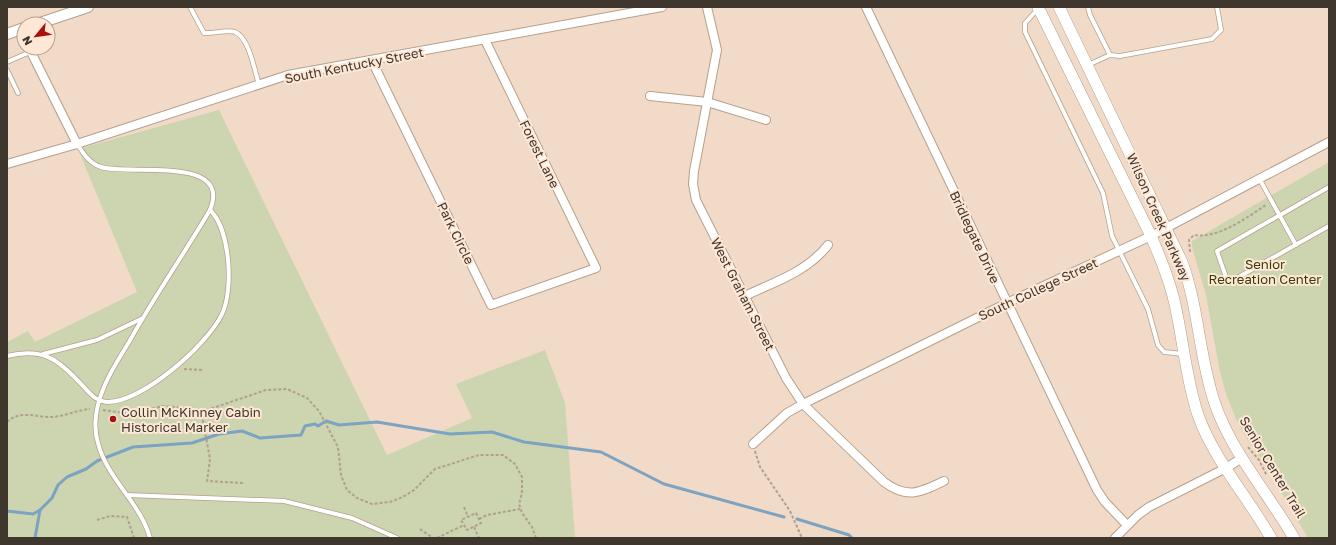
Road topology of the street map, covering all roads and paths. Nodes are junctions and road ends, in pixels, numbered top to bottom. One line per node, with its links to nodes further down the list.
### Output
1 (88, 7): 10 (street)
2 (190, 7): 19 (lane)
3 (662, 7): 11 (street, South Kentucky Street)
4 (707, 7): 22 (street, West Graham Street)
5 (866, 7): 41 (street, Bridlegate Drive)
6 (1059, 7): 17 (main road, Wilson Creek Parkway)
7 (1088, 7): 12 (lane)
8 (1217, 7): 12 (lane)
9 (1038, 8): 34 (main road, Wilson Creek Parkway); 37 (lane)
10 (56, 17)
11 (485, 40): 15 (street, South Kentucky Street); 39 (street, Forest Lane)
12 (1110, 55): 17 (lane)
13 (18, 56): 16 (lane)
14 (33, 56): 25 (street)
15 (372, 61): 19 (street, South Kentucky Street); 39 (street, Park Circle)
16 (7, 62)
17 (1088, 65): 33 (main road, Wilson Creek Parkway)
18 (7, 70): 20 (lane)
19 (259, 85): 25 (street, South Kentucky Street)
20 (18, 93)
21 (650, 96): 22 (street)
22 (707, 102): 23 (street); 40 (street, West Graham Street)
23 (766, 120)
24 (1329, 142): 27 (street, South College Street)
25 (77, 144): 26 (street, South Kentucky Street); 30 (lane)
26 (7, 164)
27 (1260, 180): 29 (lane); 33 (street, South College Street)
28 (1329, 187): 31 (lane)
29 (1272, 201): 31 (lane); 38 (path)
30 (210, 210): 42 (lane); 46 (lane)
31 (1280, 215): 36 (lane); 36 (lane)
32 (1329, 226): 36 (lane)
33 (1167, 228): 34 (street, South College Street); 56 (main road, Wilson Creek Parkway)
34 (1151, 236): 37 (street, South College Street); 44 (main road, Wilson Creek Parkway)
35 (828, 245): 40 (street)
36 (1296, 245)
37 (1119, 252): 41 (street, South College Street); 44 (lane)
38 (1191, 256)
39 (596, 268)
40 (745, 296): 49 (street, West Graham Street)
41 (1006, 303): 49 (street, South College Street); 68 (street, Bridlegate Drive)
42 (142, 319): 43 (lane); 48 (lane)
43 (42, 354): 45 (lane); 48 (lane)
44 (1183, 354): 57 (main road, Wilson Creek Parkway)
45 (7, 356)
46 (174, 367): 47 (path); 48 (lane)
47 (202, 370)
48 (99, 400): 61 (lane)
49 (803, 404): 54 (street, South College Street); 59 (street, West Graham Street)
50 (92, 409): 53 (path)
51 (103, 410): 52 (path)
52 (202, 410): 60 (path); 63 (path)
53 (7, 422)
54 (753, 444): 78 (path)
55 (1246, 444): 58 (path, Senior Center Trail)
56 (1242, 458): 57 (street); 81 (main road, Wilson Creek Parkway)
57 (1226, 468): 68 (street); 80 (main road, Wilson Creek Parkway)
58 (1268, 479)
59 (944, 481)
60 (243, 483)
61 (127, 495): 72 (lane); 73 (lane)
62 (464, 508): 64 (path)
63 (521, 509): 65 (path); 77 (path)
64 (468, 517): 65 (path); 67 (path)
65 (479, 518): 69 (path)
66 (97, 520): 71 (path)
67 (464, 525): 69 (path); 75 (path)
68 (1127, 525): 79 (street)
69 (474, 527): 76 (path)
70 (420, 529): 74 (path)
71 (134, 538)
72 (150, 538)
73 (397, 538)
74 (434, 538)
75 (437, 538)
76 (479, 538)
77 (536, 538)
78 (802, 538)
79 (1115, 538)
80 (1271, 538)
81 (1294, 538)

